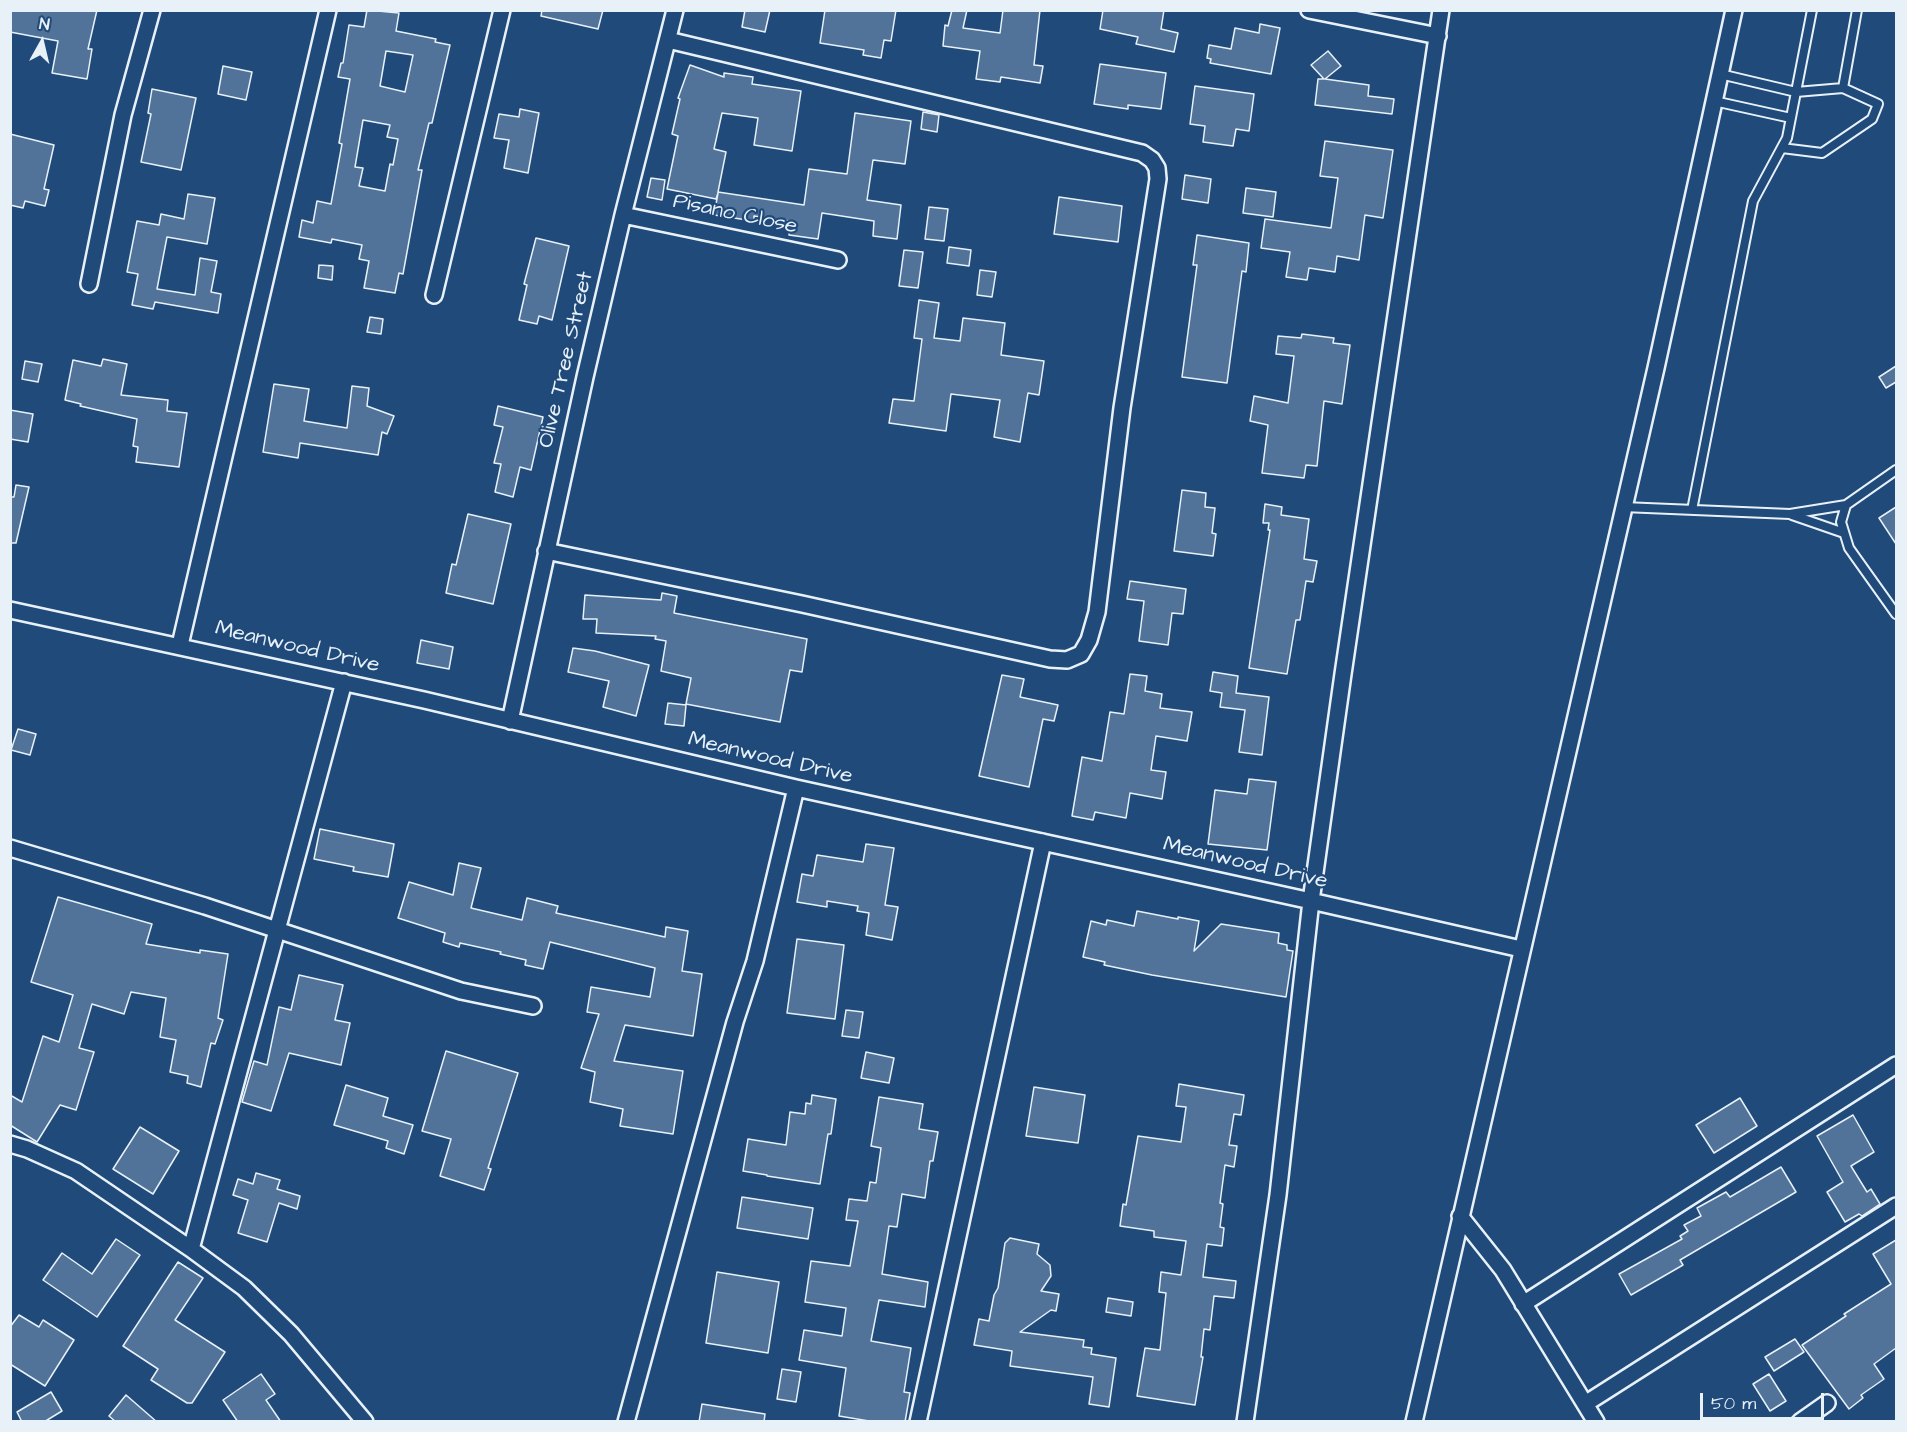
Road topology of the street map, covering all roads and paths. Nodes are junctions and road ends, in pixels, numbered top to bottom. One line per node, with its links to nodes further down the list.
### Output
1 (152, 10): 20 (street)
2 (328, 10): 31 (street)
3 (502, 10): 21 (street)
4 (675, 10): 11 (street, Olive Tree Street)
5 (1309, 10): 10 (street)
6 (1441, 10): 10 (street)
7 (1734, 10): 12 (street)
8 (1812, 10): 14 (lane)
9 (1857, 10): 13 (lane)
10 (1438, 36): 37 (street)
11 (668, 40): 18 (street, Olive Tree Street); 28 (street)
12 (1720, 74): 14 (lane); 15 (street)
13 (1844, 88): 14 (lane); 17 (lane)
14 (1796, 92): 16 (lane)
15 (1714, 101): 16 (lane); 24 (street)
16 (1791, 118): 17 (lane)
17 (1782, 148): 25 (lane)
18 (623, 215): 19 (street, Pisano Close); 28 (street, Olive Tree Street)
19 (838, 260)
20 (89, 285)
21 (434, 295)
22 (1896, 470): 23 (lane)
23 (1846, 505): 26 (lane); 27 (lane)
24 (1623, 507): 25 (lane); 39 (street)
25 (1692, 510): 26 (lane)
26 (1790, 514): 27 (lane)
27 (1844, 533): 30 (lane)
28 (546, 551): 33 (street, Olive Tree Street)
29 (10, 610): 31 (street, Meanwood Drive)
30 (1896, 614)
31 (180, 645): 32 (street, Meanwood Drive)
32 (344, 682): 33 (street, Meanwood Drive); 38 (street)
33 (510, 721): 34 (street, Meanwood Drive)
34 (796, 788): 35 (street, Meanwood Drive); 50 (street)
35 (1043, 842): 37 (street, Meanwood Drive); 51 (street)
36 (10, 848): 38 (street)
37 (1311, 901): 39 (street, Meanwood Drive); 52 (street)
38 (277, 931): 40 (street); 45 (street)
39 (1521, 950): 44 (street)
40 (532, 1006)
41 (1896, 1065): 46 (street)
42 (10, 1144): 45 (street)
43 (1896, 1206): 48 (street)
44 (1460, 1216): 46 (street); 53 (street)
45 (191, 1249): 49 (street)
46 (1523, 1304): 48 (street)
47 (1827, 1403): 55 (street)
48 (1585, 1404): 54 (street)
49 (365, 1422)
50 (626, 1422)
51 (918, 1422)
52 (1245, 1422)
53 (1414, 1422)
54 (1596, 1422)
55 (1800, 1422)

